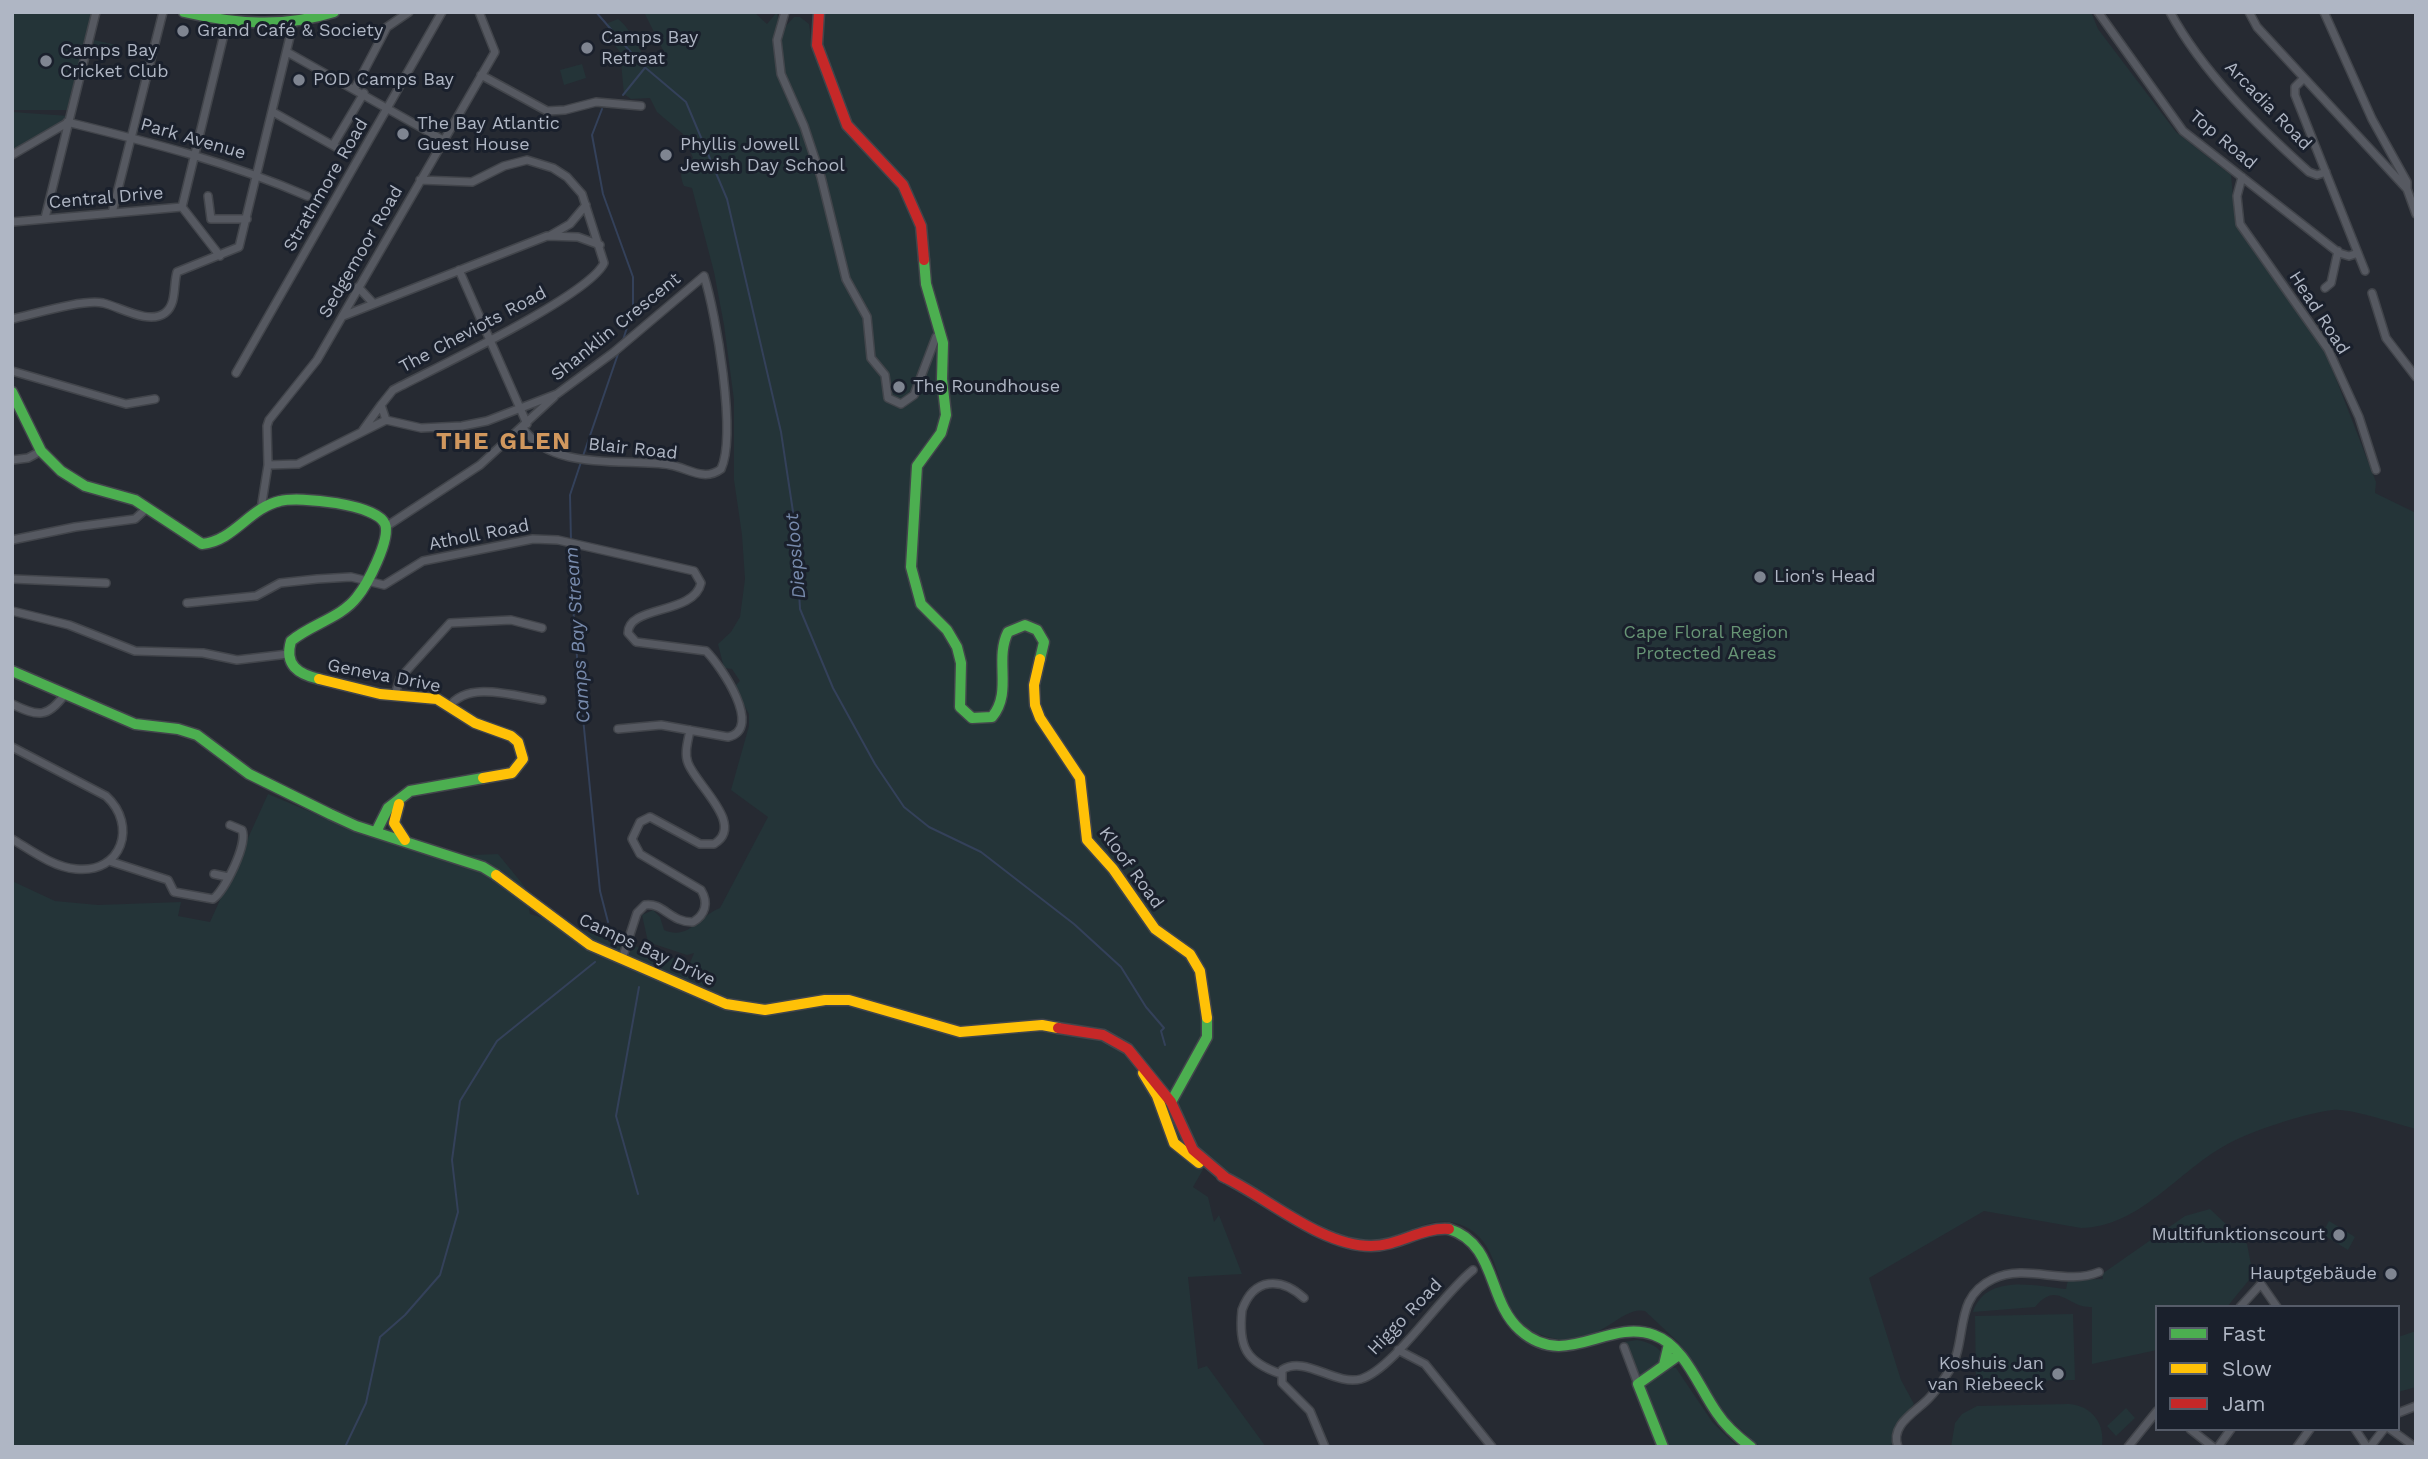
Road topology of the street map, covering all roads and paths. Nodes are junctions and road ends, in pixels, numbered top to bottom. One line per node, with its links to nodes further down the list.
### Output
1 (96, 12): 24 (street)
2 (163, 12): 25 (street)
3 (184, 12): 14 (main road)
4 (334, 12): 15 (main road)
5 (409, 12): 19 (street)
6 (479, 12): 17 (street, Sedgemoor Road)
7 (785, 12): 59 (street)
8 (819, 12): 59 (main road, Kloof Road)
9 (2098, 12): 33 (street, Top Road)
10 (2170, 12): 31 (street, Arcadia Road)
11 (2249, 12): 18 (street)
12 (2324, 12): 35 (street)
13 (438, 13): 22 (street, Strathmore Road)
14 (227, 22): 15 (main road); 29 (street)
15 (293, 24): 16 (street)
16 (287, 52): 19 (street); 23 (street)
17 (481, 75): 21 (street); 26 (street, Sedgemoor Road)
18 (2304, 78): 31 (street); 35 (street)
19 (355, 88): 20 (street)
20 (364, 93): 22 (street); 27 (street)
21 (641, 107)
22 (388, 108): 26 (street); 62 (street, Strathmore Road)
23 (273, 112): 27 (street); 32 (street)
24 (67, 122): 25 (street, Park Avenue); 30 (street); 42 (street)
25 (131, 138): 29 (street, Park Avenue); 40 (street)
26 (443, 140): 34 (street, Sedgemoor Road)
27 (333, 145): 28 (street)
28 (341, 150)
29 (194, 154): 32 (street, Park Avenue); 39 (street)
30 (12, 155)
31 (2326, 172): 48 (street)
32 (257, 174): 37 (street, Park Avenue); 43 (street)
33 (2242, 177): 47 (street, Top Road); 75 (street, Head Road)
34 (421, 180): 38 (street); 53 (street, Sedgemoor Road)
35 (2407, 189): 41 (street)
36 (208, 196): 43 (street)
37 (307, 196)
38 (586, 205): 45 (street); 46 (street)
39 (182, 207): 40 (street, Central Drive); 49 (street, Central Drive)
40 (112, 213): 42 (street, Central Drive)
41 (2416, 214)
42 (45, 218): 44 (street, Central Drive)
43 (247, 219): 49 (street)
44 (12, 222)
45 (547, 236): 46 (street); 50 (street)
46 (601, 245): 60 (street, The Cheviots Road)
47 (2337, 251): 48 (street); 54 (street)
48 (2358, 253): 51 (street)
49 (220, 256): 58 (street)
50 (459, 270): 56 (street); 60 (street)
51 (2365, 271)
52 (704, 276): 65 (street, Shanklin Crescent); 70 (street, Blair Road)
53 (358, 287): 56 (street); 57 (street, Sedgemoor Road)
54 (2325, 288)
55 (2372, 293): 63 (street)
56 (373, 303): 57 (street)
57 (343, 316): 74 (street, Sedgemoor Road)
58 (12, 319)
59 (941, 334): 107 (main road, Kloof Road)
60 (488, 340): 67 (street, The Cheviots Road); 68 (street)
61 (12, 371): 66 (street)
62 (236, 373)
63 (2416, 377)
64 (12, 391): 72 (main road)
65 (557, 394): 68 (street, Shanklin Crescent); 70 (street)
66 (155, 399)
67 (381, 405): 69 (street); 71 (street, The Cheviots Road)
68 (519, 409): 69 (street, Shanklin Crescent); 70 (street)
69 (386, 420): 71 (street)
70 (525, 426): 78 (street)
71 (363, 431): 74 (street)
72 (41, 451): 73 (street); 76 (main road)
73 (12, 460)
74 (268, 466): 77 (street, Sedgemoor Road)
75 (2376, 470)
76 (147, 509): 77 (main road); 79 (street)
77 (261, 509): 78 (main road)
78 (387, 526): 81 (main road)
79 (12, 540)
80 (12, 579): 82 (street)
81 (366, 581): 83 (street, Atholl Road); 86 (main road); 94 (street, Atholl Road)
82 (106, 583)
83 (187, 603)
84 (12, 611): 86 (street)
85 (542, 628): 89 (street)
86 (288, 654): 89 (main road, Geneva Drive)
87 (12, 671): 88 (main road, Camps Bay Drive)
88 (65, 694): 91 (street); 99 (main road, Camps Bay Drive)
89 (395, 695): 92 (main road, Geneva Drive)
90 (542, 700): 92 (street)
91 (12, 704)
92 (449, 707): 96 (main road, Geneva Drive)
93 (618, 729): 94 (street, Atholl Road)
94 (690, 730): 105 (street)
95 (12, 747): 102 (street)
96 (422, 789): 97 (main road, Geneva Drive); 99 (main road, Geneva Drive)
97 (399, 804): 99 (main road); 101 (main road)
98 (230, 825): 104 (street)
99 (380, 833): 101 (main road, Camps Bay Drive)
100 (12, 839): 102 (street)
101 (407, 842): 105 (main road, Camps Bay Drive)
102 (109, 861): 104 (street)
103 (214, 874): 104 (street)
104 (228, 877)
105 (622, 959): 106 (main road, Camps Bay Drive)
106 (1074, 1028): 107 (main road, Camps Bay Drive); 109 (main road, Camps Bay Drive)
107 (1171, 1102): 108 (main road, Camps Bay Drive); 109 (main road)
108 (1179, 1120): 109 (main road); 110 (main road, Camps Bay Drive)
109 (1166, 1123): 111 (main road, Camps Bay Drive)
110 (1184, 1132): 111 (main road); 112 (main road, Camps Bay Drive)
111 (1174, 1143): 112 (main road)
112 (1226, 1178): 118 (main road)
113 (1473, 1270): 120 (street, Higgo Road)
114 (2099, 1272): 136 (street)
115 (1304, 1298): 123 (street)
116 (2242, 1305): 117 (street)
117 (2276, 1305)
118 (1669, 1344): 121 (main road); 122 (main road)
119 (1624, 1347): 124 (street)
120 (1398, 1350): 123 (street, Higgo Road); 133 (street)
121 (1679, 1355): 122 (main road); 135 (main road)
122 (1664, 1365): 124 (main road)
123 (1281, 1374): 132 (street)
124 (1638, 1384): 134 (main road)
125 (2155, 1413): 137 (street)
126 (2193, 1431): 138 (street)
127 (2229, 1431): 138 (street)
128 (2309, 1431): 139 (street)
129 (2357, 1431): 140 (street)
130 (2382, 1431): 140 (street)
131 (2393, 1431): 141 (street)
132 (1325, 1447)
133 (1492, 1447)
134 (1663, 1447)
135 (1751, 1447)
136 (1898, 1447)
137 (2128, 1447)
138 (2216, 1447)
139 (2297, 1447)
140 (2369, 1447)
141 (2415, 1447)

